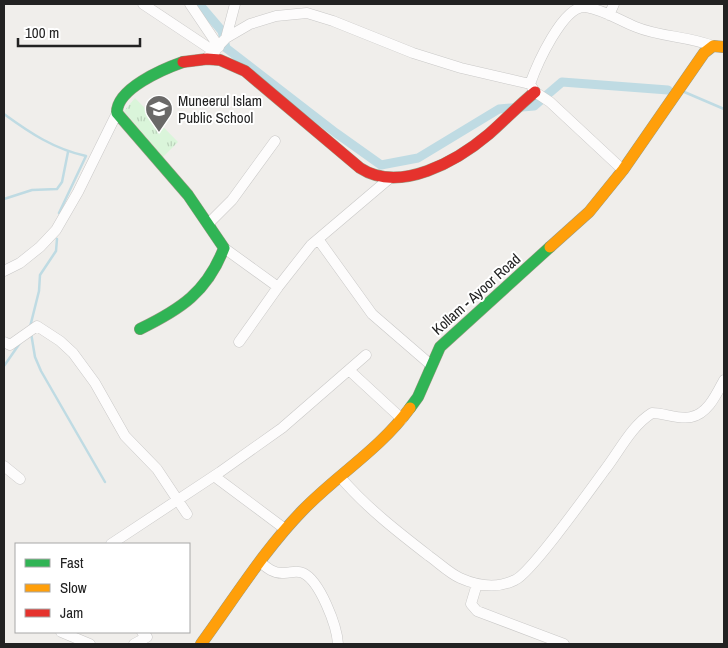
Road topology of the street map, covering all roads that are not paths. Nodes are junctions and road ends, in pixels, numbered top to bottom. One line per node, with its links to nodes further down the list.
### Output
1 (144, 4): 7 (street)
2 (190, 4): 7 (street)
3 (235, 4): 7 (street)
4 (614, 4): 6 (street)
5 (292, 9): 7 (street); 9 (street)
6 (610, 15): 8 (street); 9 (street)
7 (219, 46): 10 (street); 13 (street)
8 (719, 46): 12 (street, Kollam - Ayoor Road)
9 (533, 88): 12 (street); 13 (street)
10 (117, 113): 14 (street); 17 (street)
11 (275, 142): 14 (street)
12 (623, 170): 23 (street, Kollam - Ayoor Road)
13 (390, 178): 15 (street)
14 (209, 223): 16 (street)
15 (318, 240): 18 (street); 23 (street)
16 (224, 248): 18 (street); 19 (street)
17 (4, 271)
18 (278, 287): 21 (street)
19 (140, 329)
20 (4, 342): 31 (street)
21 (239, 342)
22 (366, 355): 24 (street)
23 (430, 365): 26 (street, Kollam - Ayoor Road)
24 (350, 371): 26 (street); 28 (street)
25 (724, 380): 36 (street)
26 (402, 419): 29 (street, Kollam - Ayoor Road)
27 (4, 466): 30 (street)
28 (214, 476): 31 (street); 33 (street)
29 (341, 478): 33 (street, Kollam - Ayoor Road); 36 (street)
30 (20, 479)
31 (176, 500): 32 (street); 34 (street)
32 (187, 514)
33 (285, 529): 35 (street, Kollam - Ayoor Road)
34 (112, 543)
35 (260, 562): 41 (street, Kollam - Ayoor Road); 42 (street)
36 (477, 584): 43 (street)
37 (62, 633): 39 (street)
38 (143, 633): 40 (street)
39 (90, 644)
40 (134, 644)
41 (201, 644)
42 (338, 644)
43 (564, 644)

